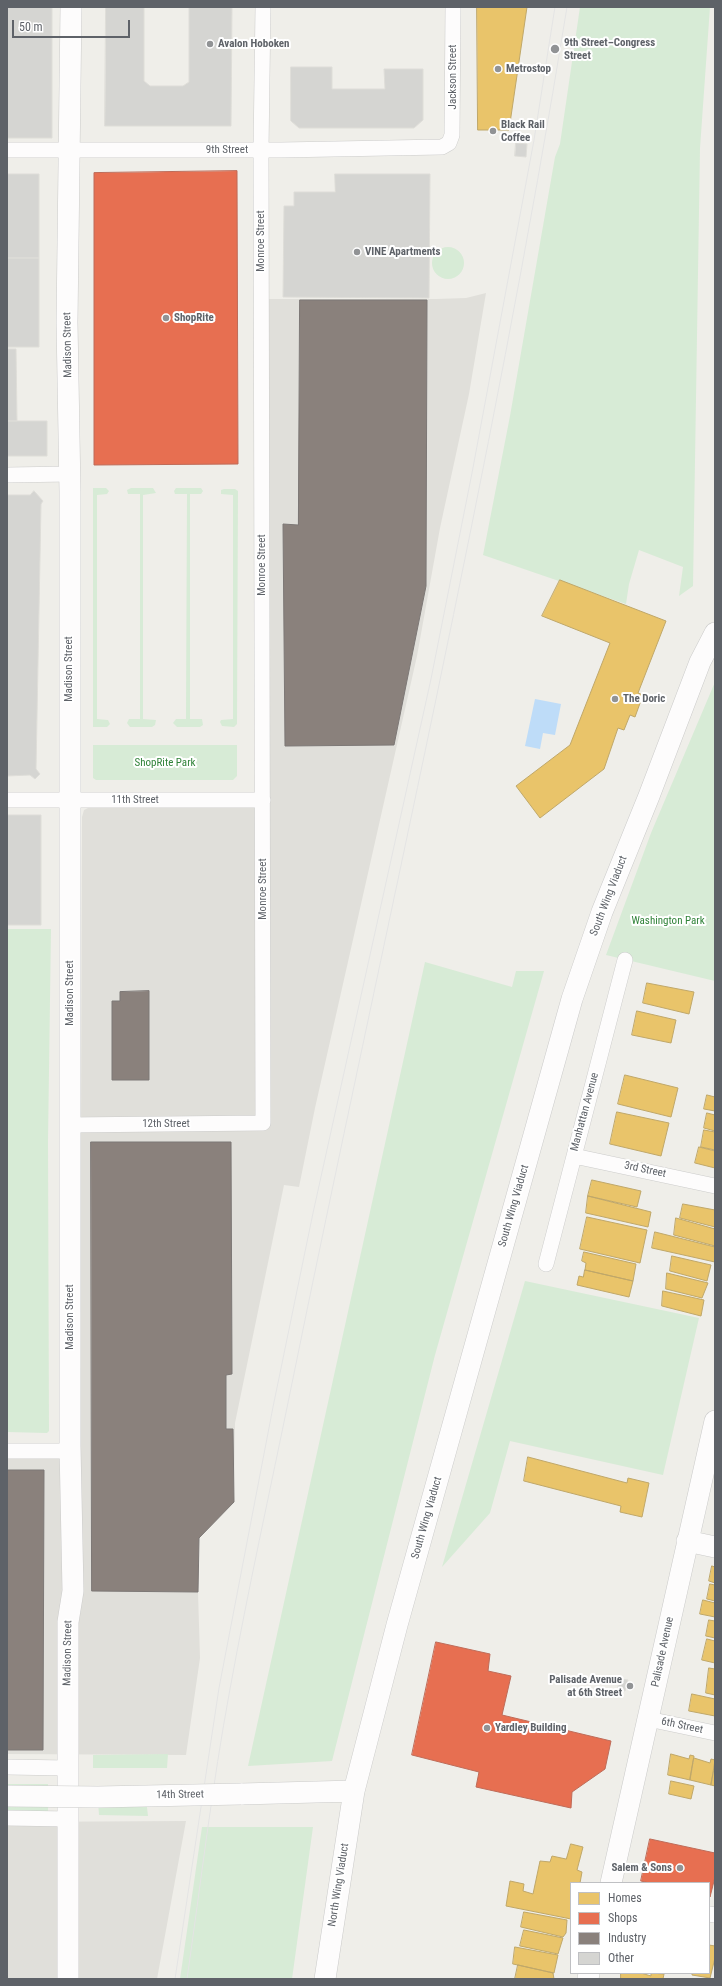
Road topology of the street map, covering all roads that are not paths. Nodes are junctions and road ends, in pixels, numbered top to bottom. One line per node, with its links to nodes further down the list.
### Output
1 (71, 7): 6 (main road, Madison Street)
2 (263, 7): 7 (street, Monroe Street)
3 (453, 7): 4 (street, Jackson Street)
4 (446, 145): 7 (street, 9th Street)
5 (7, 150): 6 (street, 9th Street)
6 (70, 150): 7 (street, 9th Street); 9 (main road, Madison Street)
7 (261, 150): 13 (street, Monroe Street)
8 (7, 474): 9 (street)
9 (70, 474): 12 (main road, Madison Street)
10 (715, 633): 29 (main road, South Wing Viaduct)
11 (7, 800): 12 (street, 11th Street)
12 (70, 800): 13 (street, 11th Street); 16 (main road, Madison Street)
13 (263, 800): 15 (street, Monroe Street)
14 (625, 960): 17 (street, Manhattan Avenue)
15 (263, 1123): 16 (street, 12th Street)
16 (69, 1125): 22 (main road, Madison Street)
17 (574, 1156): 18 (street, 3rd Street); 19 (street, Manhattan Avenue)
18 (715, 1186)
19 (546, 1264)
20 (715, 1421): 23 (main road, Palisade Avenue)
21 (7, 1450): 22 (street)
22 (70, 1451): 28 (main road, Madison Street)
23 (687, 1541): 24 (main road); 25 (main road, Palisade Avenue)
24 (715, 1547)
25 (648, 1718): 26 (street, 6th Street); 34 (main road, Palisade Avenue)
26 (715, 1733)
27 (7, 1767): 28 (street)
28 (67, 1768): 32 (main road, Madison Street)
29 (354, 1791): 30 (main road, 14th Street, bridge); 36 (main road, North Wing Viaduct)
30 (7, 1796)
31 (7, 1814): 32 (street)
32 (69, 1816): 33 (street); 35 (main road, Madison Street)
33 (7, 1818)
34 (611, 1882)
35 (68, 1979)
36 (325, 1979)

